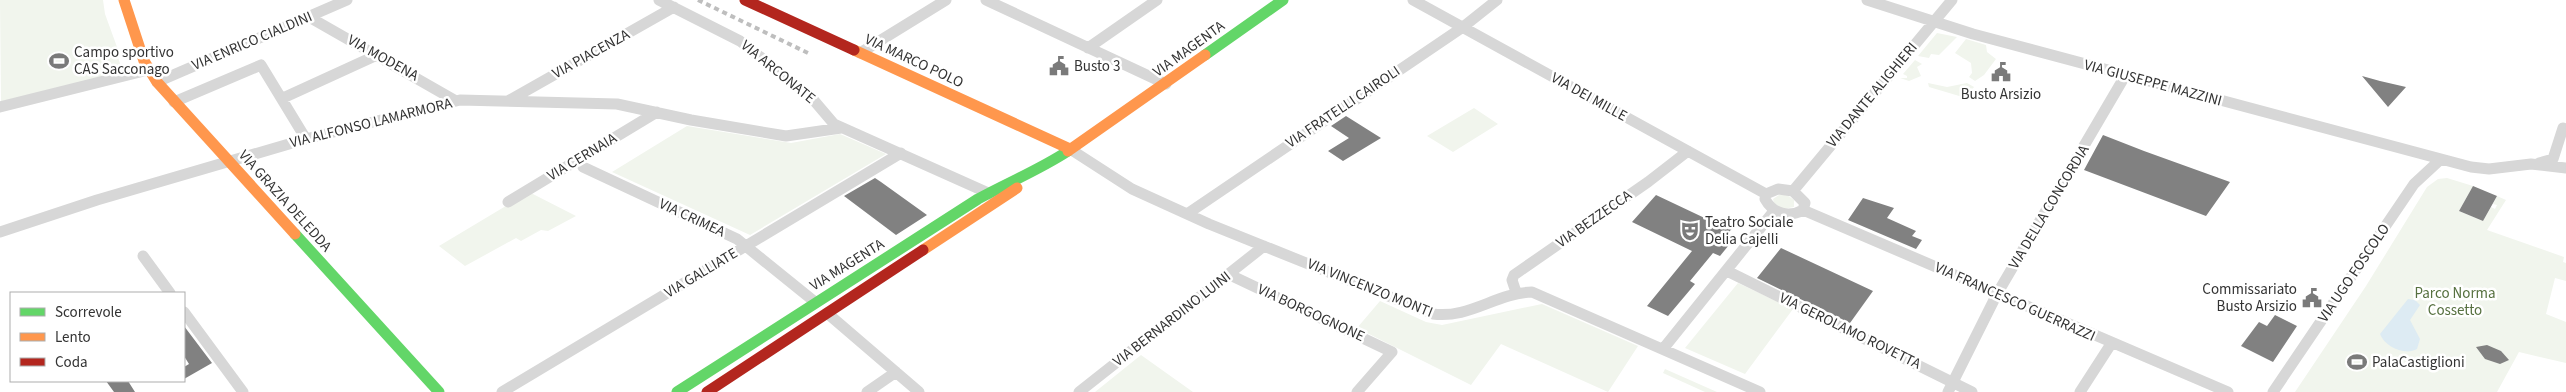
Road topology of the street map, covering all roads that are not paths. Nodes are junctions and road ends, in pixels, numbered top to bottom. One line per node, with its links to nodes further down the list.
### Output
1 (116, 0): 16 (street, VIA GRAZIA DELEDDA)
2 (124, 0): 16 (street, VIA GRAZIA DELEDDA)
3 (347, 0): 15 (street, VIA ENRICO CIALDINI)
4 (659, 0): 14 (street, VIA ARCONATE)
5 (745, 0): 20 (street, VIA MARCO POLO)
6 (946, 0): 20 (street)
7 (986, 0): 19 (street)
8 (1157, 0): 19 (street)
9 (1283, 0): 25 (street, VIA MAGENTA)
10 (1413, 0): 18 (street, VIA DEI MILLE)
11 (1498, 0): 18 (street, VIA FRATELLI CAIROLI)
12 (1867, 0): 17 (street, VIA GIUSEPPE MAZZINI)
13 (1952, 0): 17 (street, VIA DANTE ALIGHIERI)
14 (674, 7): 28 (street, VIA PIACENZA); 32 (street, VIA ARCONATE)
15 (309, 17): 21 (street, VIA MODENA); 24 (street, VIA ENRICO CIALDINI)
16 (129, 18): 22 (street, VIA GRAZIA DELEDDA)
17 (1932, 23): 23 (street, VIA GIUSEPPE MAZZINI); 46 (street, VIA DANTE ALIGHIERI)
18 (1463, 28): 37 (street, VIA DEI MILLE); 53 (street, VIA FRATELLI CAIROLI)
19 (1088, 48): 25 (street)
20 (860, 53): 36 (street, VIA MARCO POLO)
21 (377, 55): 26 (street); 27 (street, VIA MODENA)
22 (148, 70): 24 (street, VIA GRAZIA DELEDDA); 30 (street)
23 (2125, 76): 40 (street, VIA GIUSEPPE MAZZINI); 62 (street, VIA DELLA CONCORDIA)
24 (157, 82): 29 (street, VIA GRAZIA DELEDDA)
25 (1166, 84): 36 (street, VIA MAGENTA)
26 (283, 98): 29 (street); 34 (street)
27 (456, 101): 28 (street, VIA ALFONSO LAMARMORA); 34 (street, VIA ALFONSO LAMARMORA)
28 (508, 101): 31 (street, VIA ALFONSO LAMARMORA)
29 (174, 102): 41 (street, VIA GRAZIA DELEDDA)
30 (0, 107)
31 (656, 112): 32 (street, VIA ALFONSO LAMARMORA); 50 (street, VIA CERNAIA)
32 (841, 128): 38 (street, VIA ARCONATE)
33 (2564, 133): 35 (street)
34 (306, 139): 41 (street, VIA ALFONSO LAMARMORA)
35 (2556, 148): 39 (street); 42 (street)
36 (1070, 149): 45 (street, VIA MAGENTA); 53 (street, VIA VINCENZO MONTI)
37 (1688, 151): 48 (street, VIA DEI MILLE); 61 (street, VIA BEZZECCA)
38 (901, 153): 47 (street, VIA ARCONATE); 55 (street, VIA GALLIATE)
39 (2566, 158)
40 (2442, 159): 42 (street, VIA GIUSEPPE MAZZINI); 83 (street, VIA UGO FOSCOLO)
41 (228, 161): 54 (street, VIA ALFONSO LAMARMORA); 71 (street, VIA GRAZIA DELEDDA)
42 (2535, 164): 44 (street)
43 (583, 167): 55 (street, VIA CRIMEA)
44 (2566, 168)
45 (1037, 171): 47 (street, VIA MAGENTA); 49 (street, VIA MAGENTA)
46 (1792, 191): 48 (street); 52 (street)
47 (989, 193): 49 (street, VIA ARCONATE); 63 (street, VIA MAGENTA)
48 (1766, 194): 51 (street)
49 (1000, 200): 65 (street, VIA MAGENTA)
50 (508, 202)
51 (1774, 210): 52 (street); 58 (street)
52 (1803, 210): 62 (street, VIA FRANCESCO GUERRAZZI)
53 (1187, 214): 56 (street, VIA VINCENZO MONTI)
54 (0, 232)
55 (747, 246): 63 (street, VIA CRIMEA); 72 (street, VIA GALLIATE)
56 (1264, 246): 59 (street, VIA BERNARDINO LUINI); 61 (street, VIA VINCENZO MONTI)
57 (143, 256): 60 (street)
58 (1727, 271): 67 (street); 69 (street, VIA GEROLAMO ROVETTA)
59 (1228, 274): 77 (street, VIA BERNARDINO LUINI); 78 (street, VIA BORGOGNONE)
60 (169, 292)
61 (1516, 292): 67 (street, VIA VINCENZO MONTI)
62 (1997, 294): 66 (street, VIA FRANCESCO GUERRAZZI); 69 (street, VIA DELLA CONCORDIA)
63 (815, 302): 73 (street, VIA MAGENTA)
64 (185, 313): 70 (street)
65 (827, 313): 68 (street); 74 (street, VIA MAGENTA)
66 (2111, 344): 81 (street); 82 (street, VIA FRANCESCO GUERRAZZI)
67 (1663, 349): 79 (street, VIA VINCENZO MONTI)
68 (896, 372): 75 (street); 76 (street)
69 (1950, 387): 80 (street, VIA GEROLAMO ROVETTA)
70 (243, 392)
71 (439, 392)
72 (502, 392)
73 (676, 392)
74 (707, 392)
75 (867, 392)
76 (920, 392)
77 (1079, 392)
78 (1357, 392)
79 (1760, 392)
80 (1972, 392)
81 (2080, 392)
82 (2228, 392)
83 (2273, 392)

